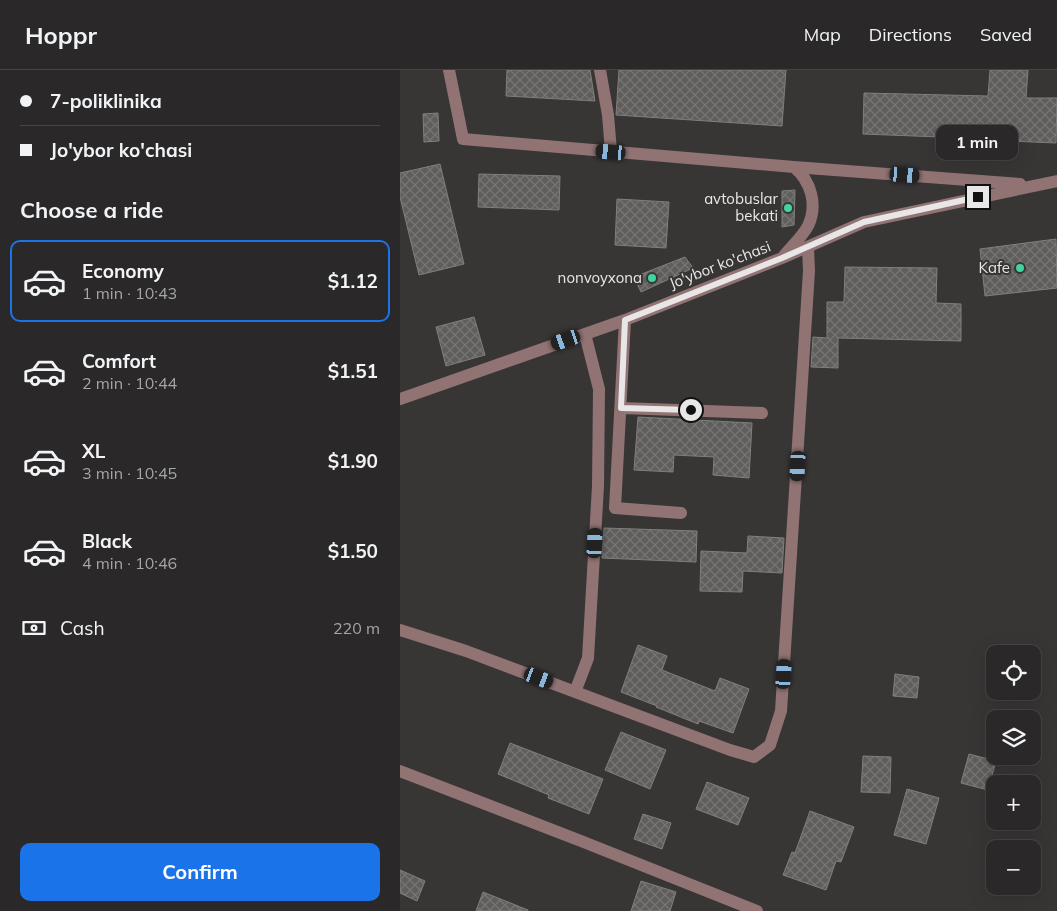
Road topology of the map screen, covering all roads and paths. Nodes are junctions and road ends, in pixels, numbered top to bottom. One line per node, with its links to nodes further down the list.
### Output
1 (449, 70): 3 (street)
2 (600, 70): 3 (street)
3 (611, 152): 4 (street)
4 (794, 167): 6 (street); 8 (street)
5 (1057, 181): 6 (street, Jo'ybor ko'chasi)
6 (1035, 185): 7 (street, Jo'ybor ko'chasi)
7 (808, 247): 8 (street, Jo'ybor ko'chasi); 16 (street)
8 (782, 258): 9 (street, Jo'ybor ko'chasi)
9 (625, 320): 10 (street, Jo'ybor ko'chasi); 12 (street)
10 (584, 334): 11 (street, Jo'ybor ko'chasi); 16 (street)
11 (400, 399)
12 (621, 408): 13 (street); 14 (street)
13 (762, 413)
14 (681, 512)
15 (400, 630): 16 (street)
16 (576, 692)
17 (400, 771): 18 (street)
18 (757, 911)

